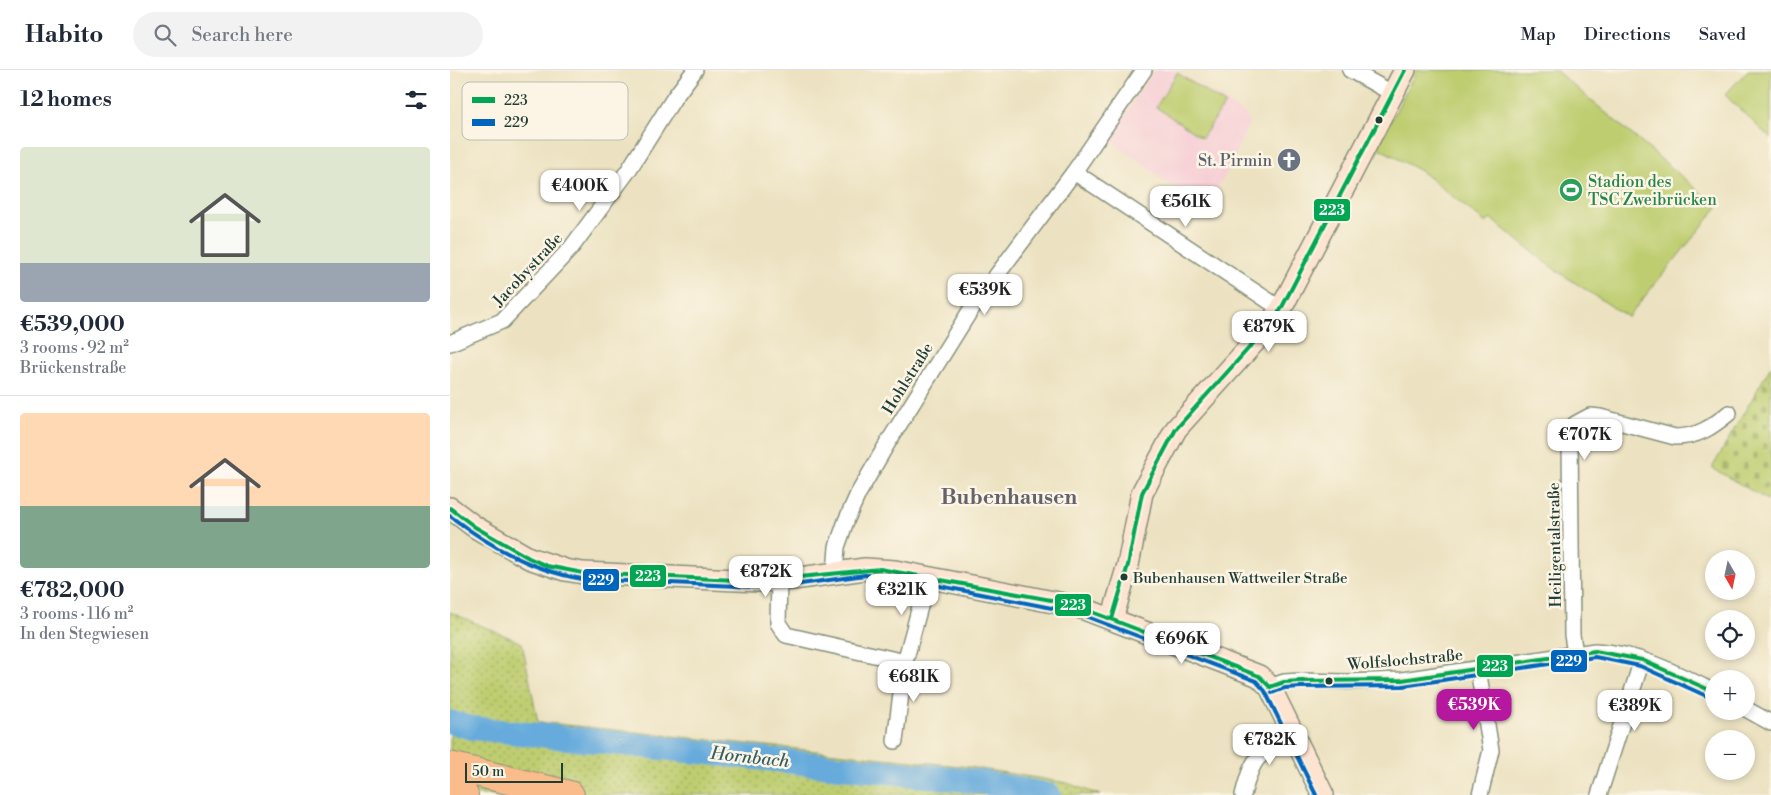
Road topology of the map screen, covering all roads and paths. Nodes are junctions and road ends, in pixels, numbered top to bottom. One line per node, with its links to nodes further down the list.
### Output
1 (695, 70): 8 (street, Jacobystraße)
2 (1144, 70): 6 (street, Hohlstraße)
3 (1350, 70): 5 (street)
4 (1405, 70): 5 (street)
5 (1392, 94): 7 (street)
6 (1074, 172): 7 (street); 11 (street, Hohlstraße)
7 (1280, 309): 14 (street)
8 (450, 343)
9 (1729, 413): 15 (street, Heiligentalstraße)
10 (450, 508): 13 (street)
11 (835, 572): 12 (street); 13 (street)
12 (928, 577): 14 (street); 17 (street)
13 (779, 589): 17 (street)
14 (1112, 619): 19 (street)
15 (1574, 653): 16 (street, Wolfslochstraße); 18 (street, Wolfslochstraße)
16 (1642, 660): 20 (street, Wolfslochstraße); 32 (street)
17 (905, 662): 24 (street)
18 (1478, 669): 19 (street, Wolfslochstraße); 31 (street)
19 (1270, 687): 23 (street)
20 (1705, 688)
21 (1755, 714): 22 (street)
22 (1771, 723)
23 (1294, 736): 29 (street); 30 (street)
24 (894, 741)
25 (450, 766): 28 (highway)
26 (450, 791): 27 (highway)
27 (464, 795)
28 (570, 795)
29 (1244, 795)
30 (1322, 795)
31 (1480, 795)
32 (1599, 795)

